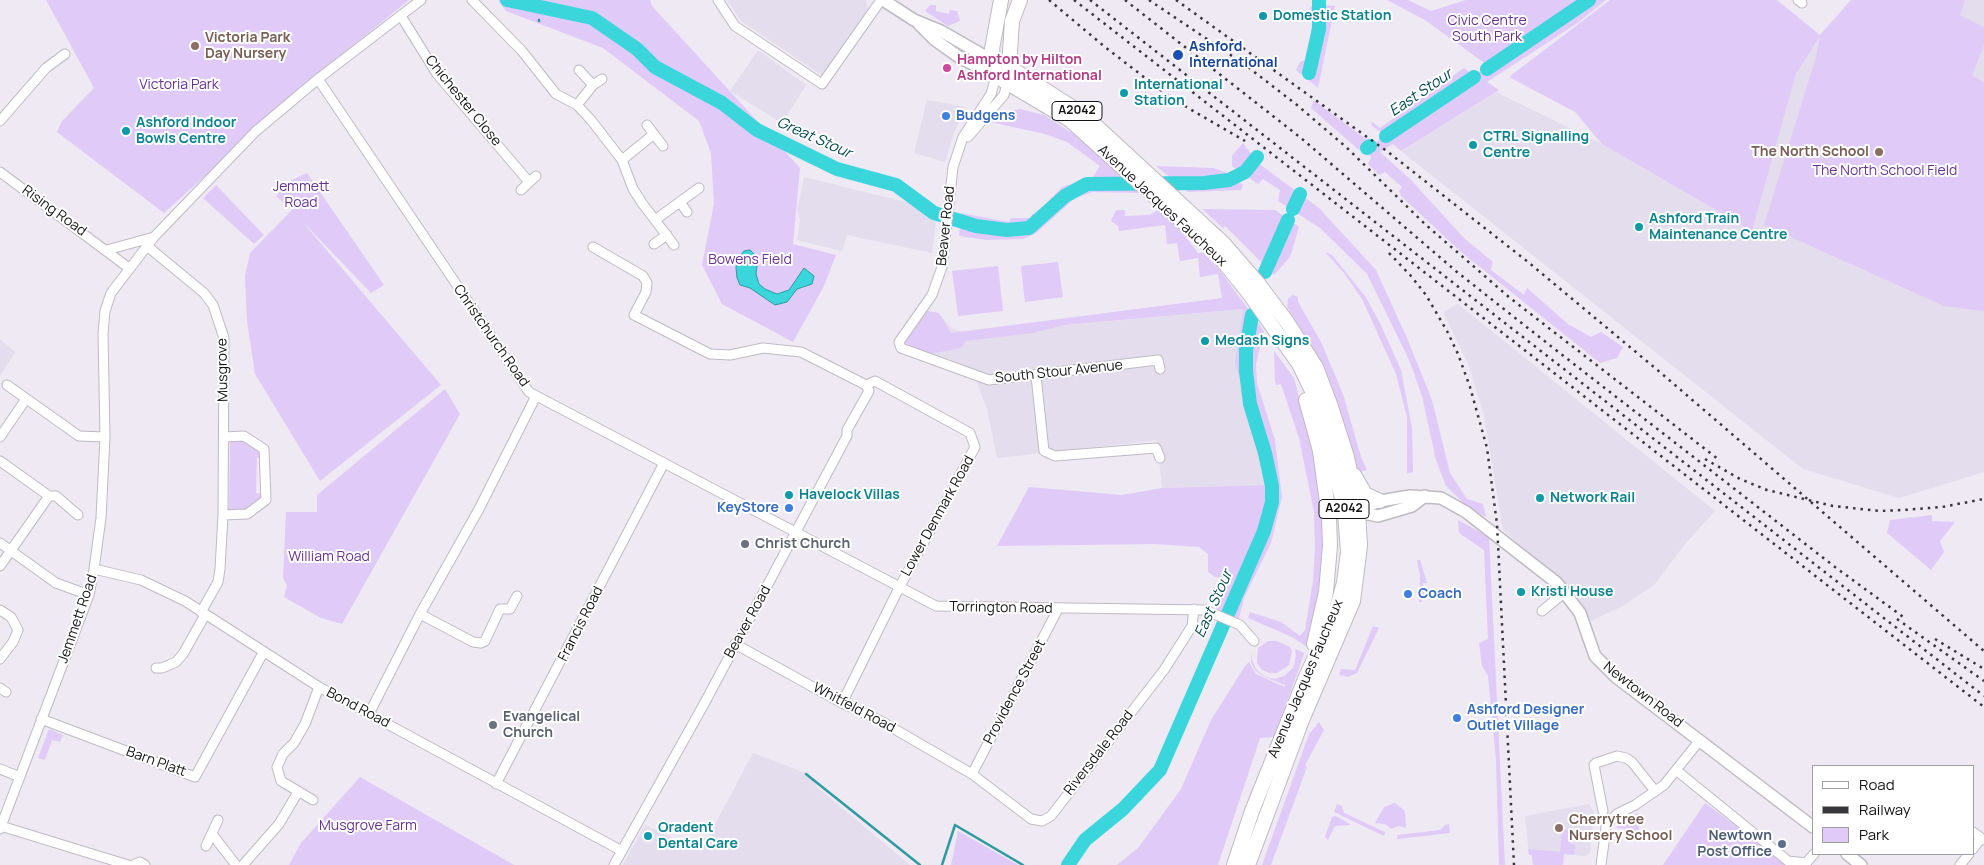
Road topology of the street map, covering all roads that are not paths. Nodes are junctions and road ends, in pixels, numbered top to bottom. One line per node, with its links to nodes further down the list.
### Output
1 (421, 0): 7 (street)
2 (472, 0): 16 (street)
3 (718, 0): 4 (street)
4 (882, 0): 8 (street)
5 (1001, 0): 10 (main road)
6 (1020, 0): 12 (main road, Beaver Road)
7 (401, 16): 14 (street, Jemmett Road); 25 (street, Chichester Close)
8 (914, 20): 10 (street); 12 (street)
9 (65, 54): 17 (street)
10 (992, 59): 12 (main road)
11 (579, 70): 15 (street)
12 (1004, 75): 22 (main road, Avenue Jacques Faucheux / A2042); 39 (street, Beaver Road)
13 (602, 78): 15 (street)
14 (318, 79): 30 (street, Jemmett Road); 44 (street, Christchurch Road)
15 (593, 85): 16 (street)
16 (577, 105): 21 (street)
17 (0, 121)
18 (647, 125): 19 (street)
19 (654, 134): 20 (street); 21 (street)
20 (664, 146)
21 (622, 160): 28 (street)
22 (1130, 166): 35 (main road, Avenue Jacques Faucheux / A2042); 35 (main road, Avenue Jacques Faucheux / A2042)
23 (0, 172): 36 (street, Rising Road)
24 (699, 188): 26 (street)
25 (521, 190)
26 (680, 202): 27 (street); 28 (street)
27 (687, 212)
28 (655, 220): 29 (street)
29 (667, 235): 31 (street); 32 (street)
30 (154, 237): 33 (street, Jemmett Road); 36 (street)
31 (654, 244)
32 (674, 245)
33 (147, 246): 37 (street, Jemmett Road); 48 (street, Musgrove)
34 (593, 247): 42 (street, Lower Denmark Road)
35 (1219, 247): 38 (main road, Avenue Jacques Faucheux / A2042); 52 (main road, Avenue Jacques Faucheux / A2042)
36 (107, 250): 37 (street, Rising Road)
37 (129, 268): 47 (street, Jemmett Road)
38 (1282, 338): 56 (main road, Avenue Jacques Faucheux / A2042); 79 (main road)
39 (900, 344): 41 (street, South Stour Avenue)
40 (1160, 369): 41 (street, South Stour Avenue)
41 (1036, 376): 49 (street)
42 (871, 383): 59 (street, Beaver Road); 64 (street, Lower Denmark Road)
43 (7, 385): 45 (street)
44 (536, 396): 51 (street, Christchurch Road); 73 (street)
45 (26, 399): 46 (street); 47 (street)
46 (0, 437)
47 (104, 437): 63 (street, Jemmett Road)
48 (224, 437): 58 (street, Musgrove); 58 (street)
49 (1160, 458)
50 (0, 461): 53 (street)
51 (664, 463): 59 (street, Christchurch Road); 89 (street, Francis Road)
52 (1349, 468): 55 (main road, Avenue Jacques Faucheux / A2042); 56 (main road, Avenue Jacques Faucheux / A2042)
53 (49, 496): 57 (street); 61 (street)
54 (1426, 496): 55 (street, Newtown Road); 56 (street); 65 (street, Newtown Road)
55 (1380, 501): 56 (street, Newtown Road)
56 (1351, 512): 79 (main road, Avenue Jacques Faucheux / A2042); 112 (main road, Avenue Jacques Faucheux / A2042)
57 (78, 515)
58 (223, 515): 72 (street, Musgrove)
59 (796, 532): 64 (street, Torrington Road); 75 (street, Beaver Road)
60 (0, 543): 61 (street)
61 (11, 551): 62 (street); 66 (street)
62 (0, 566)
63 (94, 569): 66 (street, Jemmett Road); 72 (street, Bond Road)
64 (899, 588): 70 (street, Torrington Road); 81 (street, Lower Denmark Road)
65 (1564, 593): 71 (street); 84 (street, Newtown Road)
66 (89, 595): 83 (street, Jemmett Road)
67 (516, 596): 73 (street)
68 (1194, 609): 70 (street, Torrington Road); 74 (street, Torrington Road); 87 (street, Riversdale Road)
69 (0, 610): 77 (street)
70 (1058, 610): 87 (street, Providence Street)
71 (1542, 612)
72 (203, 613): 76 (street, Bond Road); 78 (street, Musgrove)
73 (420, 614): 82 (street)
74 (1254, 641)
75 (735, 644): 81 (street, Whitfeld Road); 101 (street, Beaver Road)
76 (263, 653): 80 (street, Bond Road); 83 (street, Barn Platt)
77 (0, 659)
78 (156, 668)
79 (1305, 679): 111 (main road, Avenue Jacques Faucheux / A2042)
80 (319, 687): 82 (street, Bond Road); 91 (street)
81 (842, 703): 87 (street, Whitfeld Road)
82 (369, 714): 89 (street, Bond Road)
83 (41, 719): 88 (street, Jemmett Road)
84 (1700, 740): 86 (street); 95 (street, Newtown Road)
85 (0, 769): 88 (street)
86 (1676, 770): 90 (street); 102 (street)
87 (972, 774)
88 (20, 777): 96 (street, Jemmett Road)
89 (496, 784): 101 (street, Bond Road)
90 (1655, 791): 93 (street); 113 (street)
91 (298, 792): 92 (street); 109 (street)
92 (313, 800)
93 (1603, 811)
94 (218, 820): 97 (street)
95 (1812, 826)
96 (1, 827): 105 (street)
97 (212, 834): 99 (street); 108 (street)
98 (1983, 839): 100 (street)
99 (206, 846)
100 (1974, 848)
101 (622, 851): 110 (street, Beaver Road)
102 (1813, 855)
103 (1848, 855): 114 (street)
104 (1968, 855): 115 (street)
105 (128, 865)
106 (133, 865): 107 (street)
107 (145, 865)
108 (236, 865)
109 (243, 865)
110 (614, 865)
111 (1234, 865)
112 (1248, 865)
113 (1602, 865)
114 (1861, 865)
115 (1960, 865)

